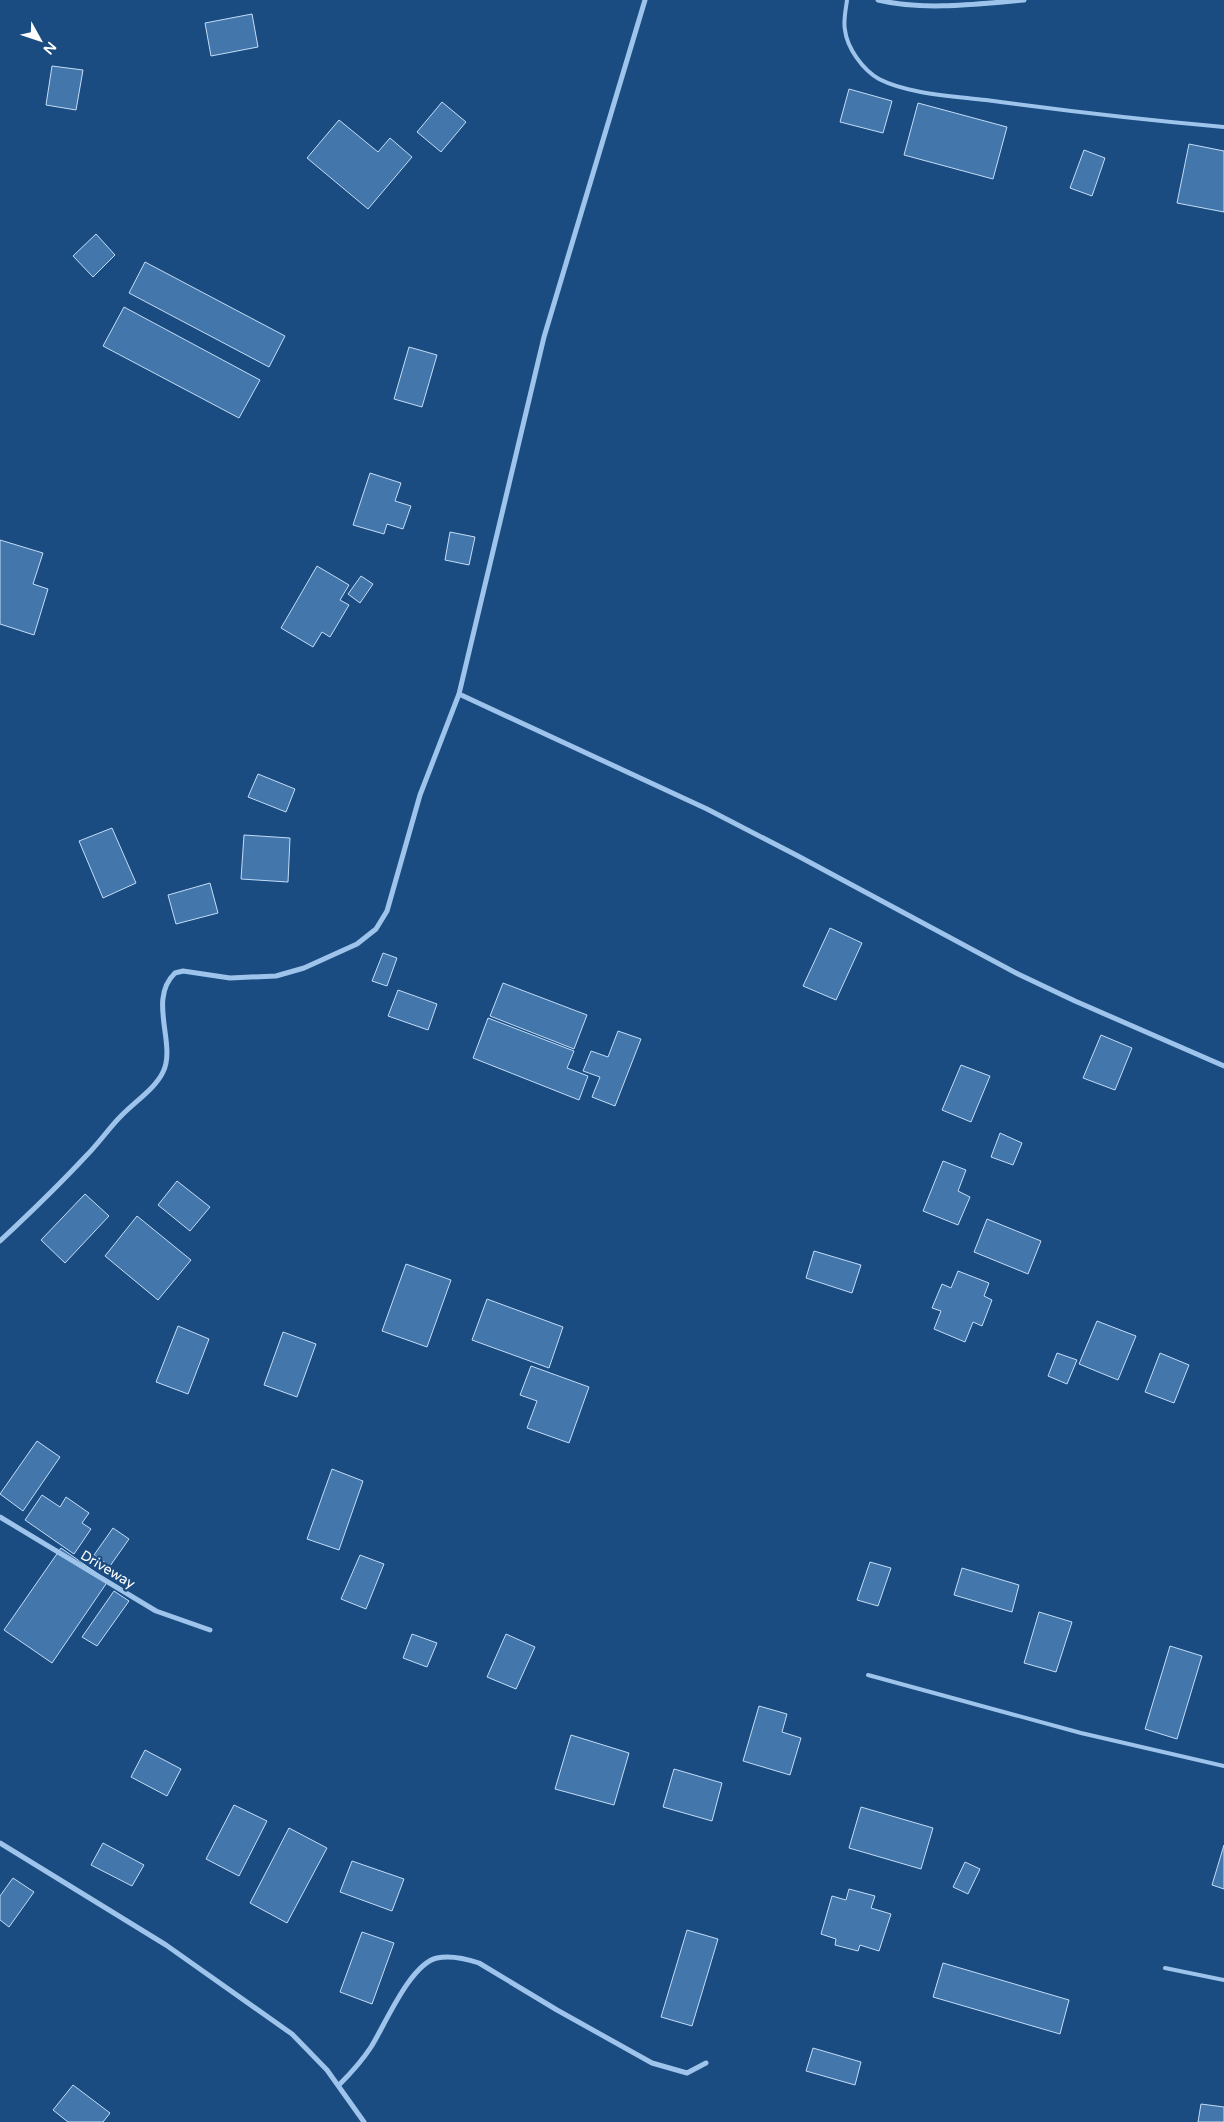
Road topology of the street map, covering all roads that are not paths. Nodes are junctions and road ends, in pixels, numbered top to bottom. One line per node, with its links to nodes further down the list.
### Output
1 (645, 0): 6 (street)
2 (846, 0): 5 (lane)
3 (878, 0): 4 (street)
4 (1024, 0)
5 (1224, 127)
6 (459, 694): 7 (street); 8 (street)
7 (1224, 1066)
8 (0, 1241)
9 (0, 1517): 10 (street, Driveway)
10 (210, 1630)
11 (868, 1675): 12 (lane)
12 (1224, 1766)
13 (0, 1843): 17 (street)
14 (1165, 1968): 15 (lane)
15 (1224, 1980)
16 (706, 2062): 17 (street)
17 (339, 2085): 18 (street)
18 (364, 2122)

